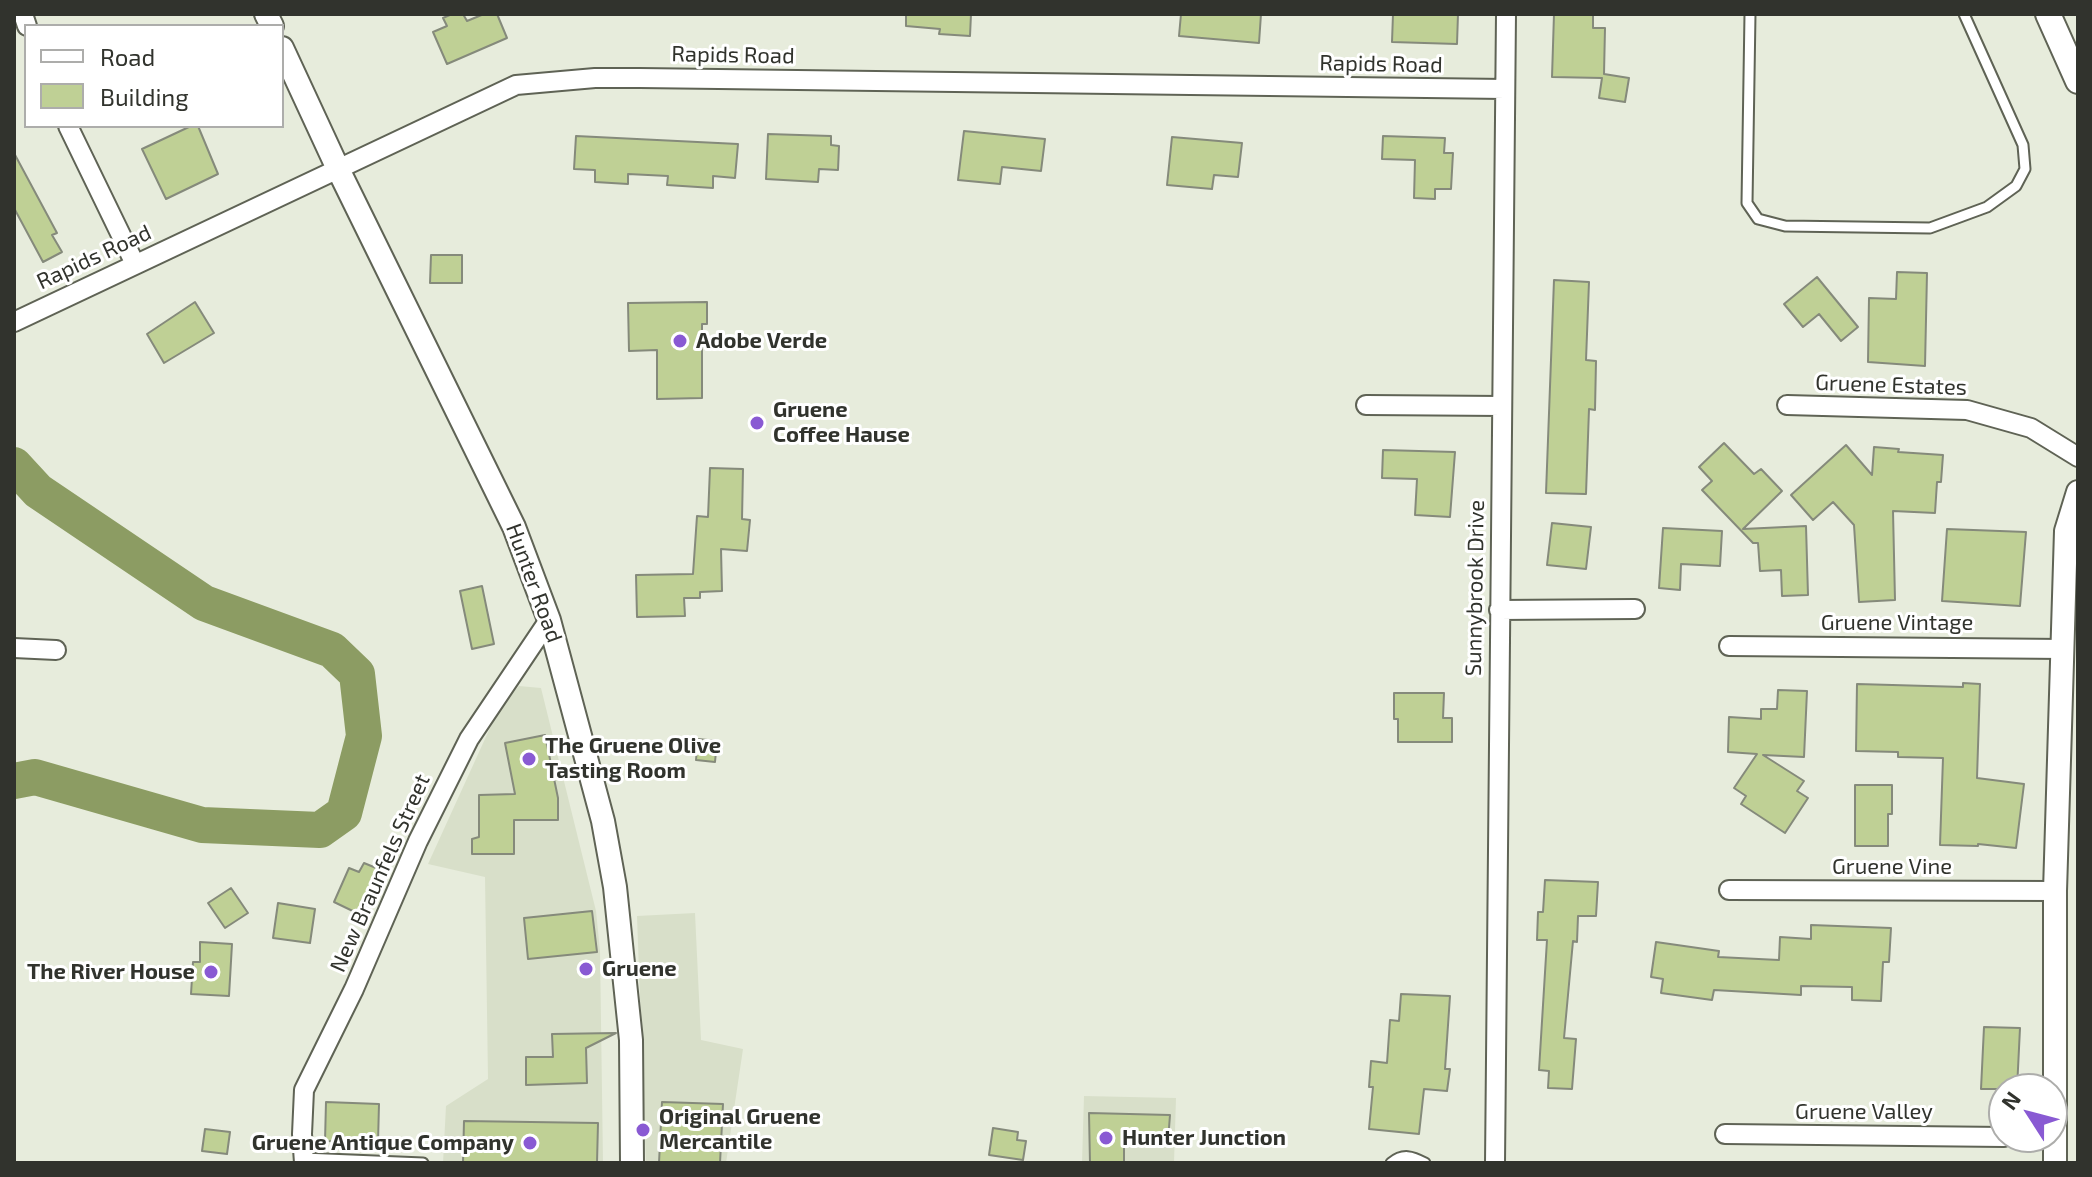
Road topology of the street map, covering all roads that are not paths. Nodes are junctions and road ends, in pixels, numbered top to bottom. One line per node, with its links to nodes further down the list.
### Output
1 (1506, 14): 7 (street, Sunnybrook Drive)
2 (1750, 14): 3 (lane)
3 (1964, 14)
4 (2048, 14): 6 (main road)
5 (284, 52): 9 (street, Hunter Road)
6 (2078, 81)
7 (1505, 89): 9 (street, Rapids Road); 14 (street, Sunnybrook Drive)
8 (69, 128): 10 (street)
9 (339, 171): 10 (street, Rapids Road); 19 (street, Hunter Road)
10 (135, 264): 11 (street, Rapids Road)
11 (14, 322)
12 (1366, 405): 14 (street)
13 (1787, 405): 15 (street, Gruene Estates)
14 (1502, 406): 18 (street, Sunnybrook Drive)
15 (2078, 457)
16 (2078, 494): 22 (street)
17 (1635, 609): 18 (street)
18 (1499, 610): 34 (street, Sunnybrook Drive)
19 (549, 620): 29 (street, New Braunfels Street); 31 (street, Hunter Road)
20 (1729, 646): 22 (street, Gruene Vintage)
21 (14, 648): 23 (street)
22 (2064, 649): 25 (street)
23 (56, 650)
24 (1729, 890): 25 (street, Gruene Vine)
25 (2055, 891): 26 (street)
26 (2054, 1073)
27 (1725, 1134): 28 (street, Gruene Valley)
28 (1988, 1137)
29 (303, 1160): 30 (lane)
30 (423, 1163)
31 (632, 1163)
32 (1391, 1163): 33 (lane)
33 (1425, 1163)
34 (1495, 1163)

